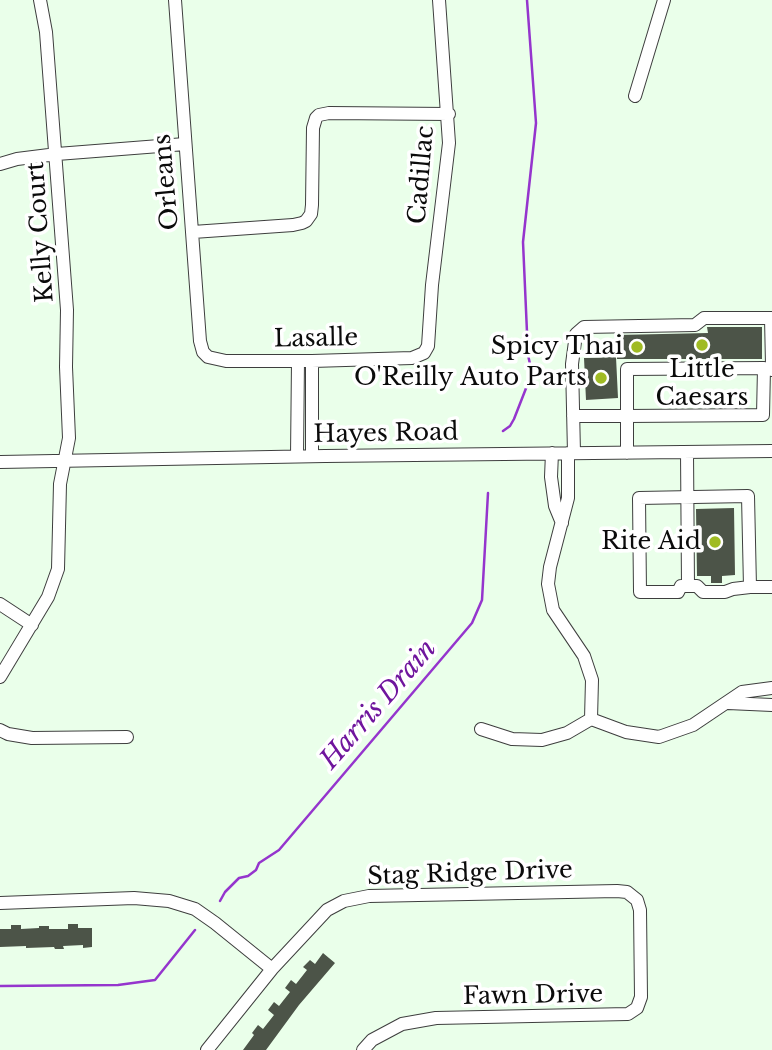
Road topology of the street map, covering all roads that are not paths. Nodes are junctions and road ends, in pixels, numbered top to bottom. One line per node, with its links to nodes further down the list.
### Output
1 (40, 0): 8 (street, Kelly Court)
2 (175, 0): 7 (street, Orleans)
3 (439, 0): 6 (street, Cadillac)
4 (659, 1): 5 (street)
5 (635, 96)
6 (449, 114): 10 (street); 12 (street, Cadillac)
7 (185, 144): 8 (street); 10 (street, Orleans)
8 (57, 154): 9 (street); 26 (street, Kelly Court)
9 (0, 164)
10 (193, 232): 13 (street, Orleans)
11 (772, 318): 16 (street); 17 (street)
12 (424, 353): 15 (street, Lasalle)
13 (208, 357): 14 (street, Lasalle)
14 (298, 361): 15 (street, Lasalle); 24 (street)
15 (312, 361): 25 (street)
16 (769, 368): 18 (street); 18 (street)
17 (573, 416): 18 (street); 22 (street)
18 (627, 416): 23 (street)
19 (687, 452): 20 (street, Hayes Road); 23 (street, Hayes Road); 28 (street)
20 (772, 452)
21 (552, 453): 22 (street, Hayes Road); 25 (street, Hayes Road); 29 (street)
22 (571, 453): 23 (street, Hayes Road); 29 (street)
23 (627, 453)
24 (297, 456): 25 (street, Hayes Road); 26 (street, Hayes Road)
25 (312, 456)
26 (64, 461): 27 (street, Hayes Road); 34 (street, Kelly Court)
27 (0, 462)
28 (688, 497): 30 (street); 30 (street); 31 (street)
29 (562, 524): 39 (street)
30 (688, 586): 31 (street)
31 (750, 587): 32 (street)
32 (772, 587)
33 (0, 604): 34 (street)
34 (32, 625): 35 (street, Kelly Court)
35 (0, 677)
36 (772, 688): 37 (street)
37 (728, 703): 38 (street); 39 (street)
38 (772, 705)
39 (592, 719): 40 (street)
40 (481, 729)
41 (0, 730): 42 (street)
42 (127, 737)
43 (632, 895): 45 (street, Stag Ridge Drive); 47 (street, Fawn Drive)
44 (0, 903): 45 (street)
45 (272, 969): 46 (street, Stag Ridge Drive)
46 (208, 1050)
47 (363, 1050)

